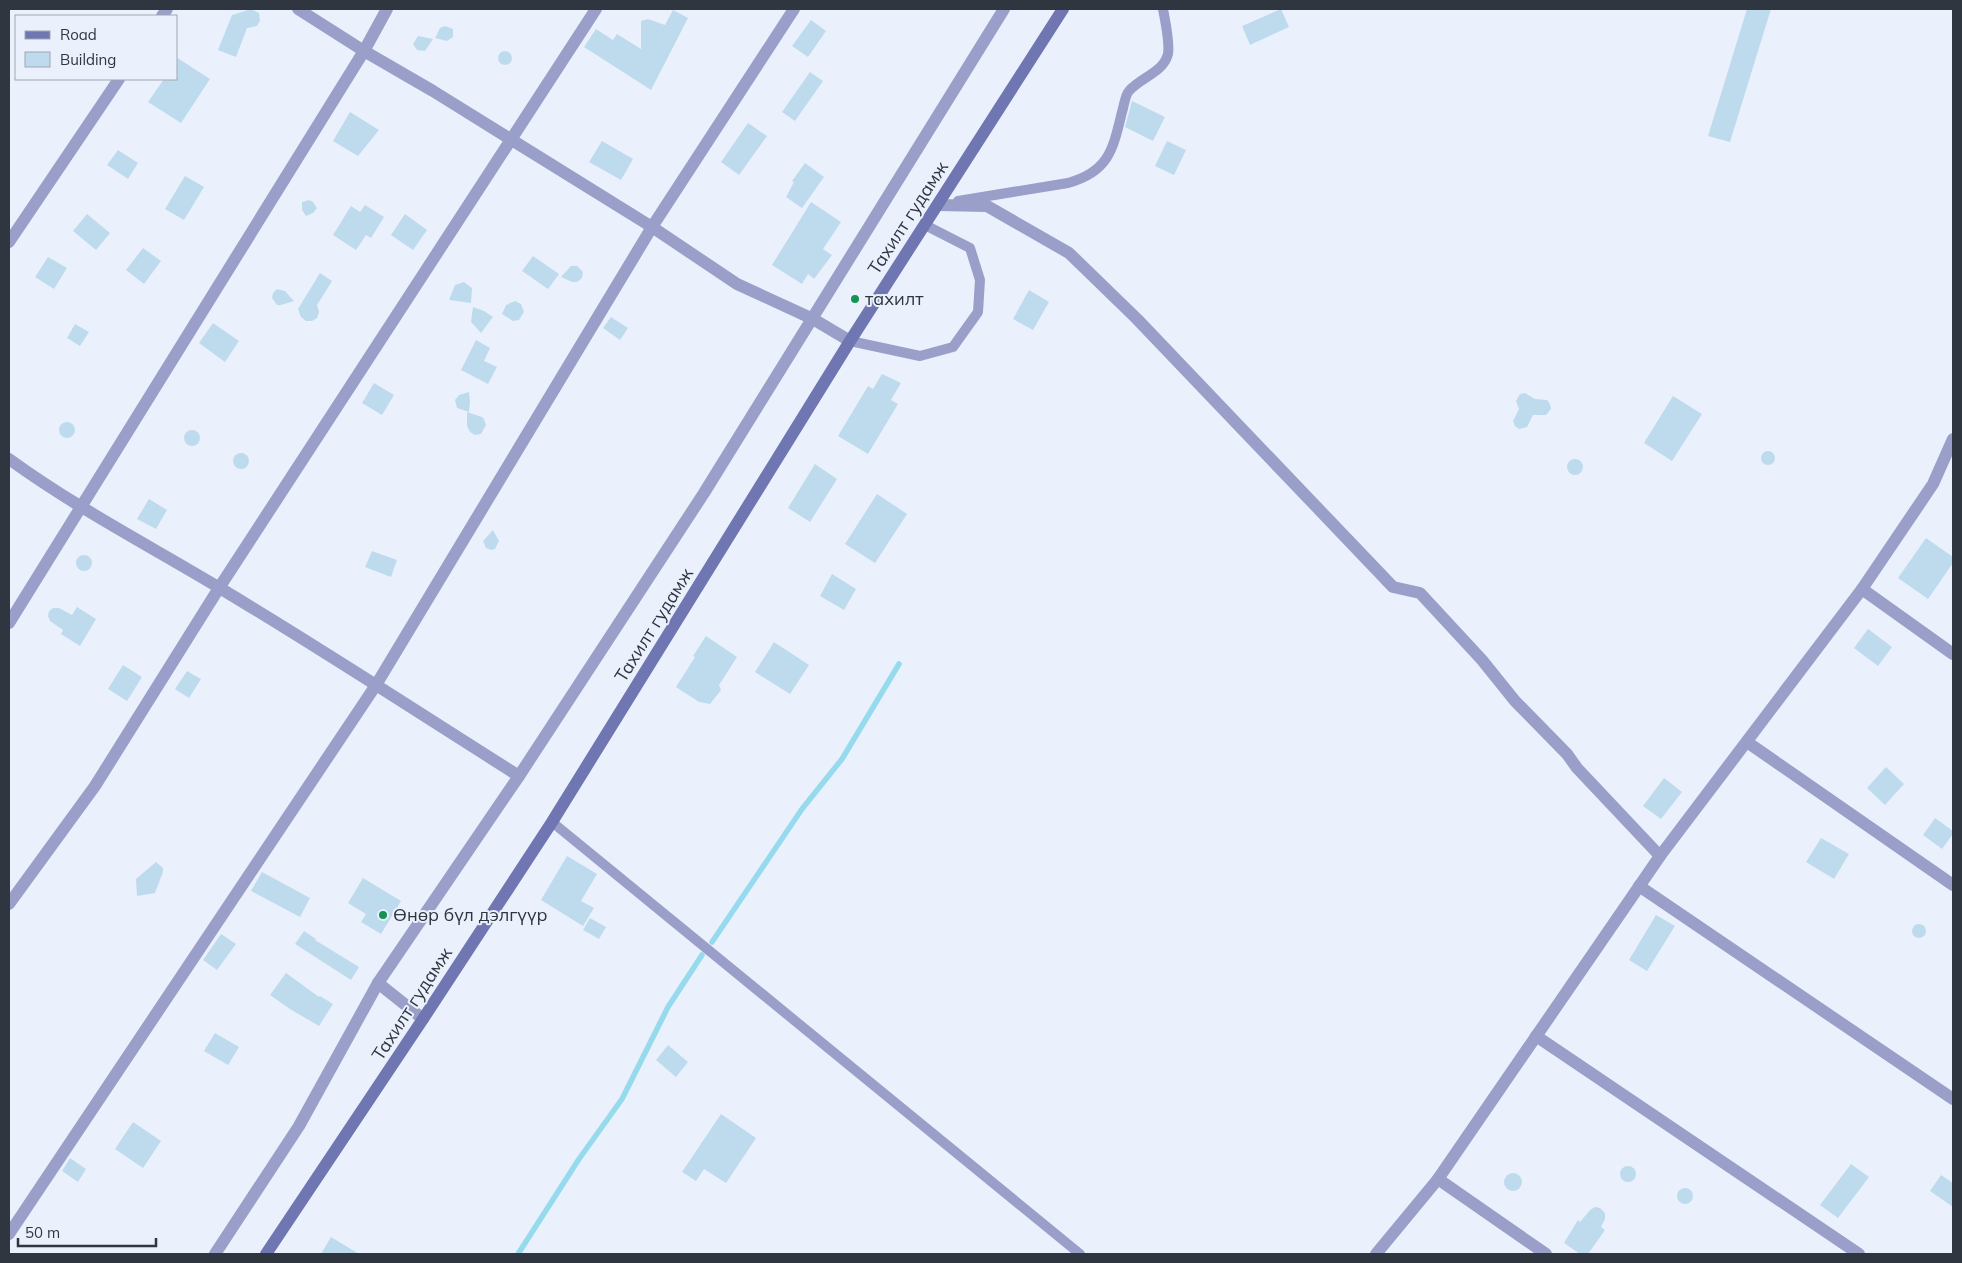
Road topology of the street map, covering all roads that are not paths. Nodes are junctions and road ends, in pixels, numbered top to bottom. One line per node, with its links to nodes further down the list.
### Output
1 (298, 9): 8 (street)
2 (387, 9): 8 (street)
3 (596, 9): 10 (street)
4 (794, 9): 13 (street)
5 (1004, 9): 15 (street)
6 (1063, 9): 11 (main road, Тахилт гудамж)
7 (1163, 9): 11 (lane)
8 (364, 51): 10 (street); 19 (street)
9 (118, 80): 14 (street)
10 (512, 140): 13 (street); 20 (street)
11 (938, 205): 12 (main road, Тахилт гудамж); 28 (street)
12 (925, 225): 16 (main road, Тахилт гудамж); 16 (lane)
13 (652, 227): 15 (street); 24 (street)
14 (9, 242)
15 (813, 319): 16 (street); 26 (street)
16 (850, 341): 27 (main road, Тахилт гудамж)
17 (1953, 439): 21 (street)
18 (9, 459): 19 (street)
19 (80, 506): 20 (street); 22 (street)
20 (219, 588): 24 (street); 31 (street)
21 (1862, 589): 23 (street); 25 (street)
22 (9, 623)
23 (1953, 654)
24 (376, 685): 26 (street); 37 (street)
25 (1747, 742): 28 (street); 29 (street)
26 (519, 776): 32 (street)
27 (552, 822): 33 (main road, Тахилт гудамж); 40 (lane)
28 (1660, 856): 30 (street)
29 (1953, 885)
30 (1639, 886): 34 (street); 35 (street)
31 (9, 904)
32 (378, 984): 33 (street); 38 (street)
33 (423, 1019): 39 (main road, Тахилт гудамж)
34 (1536, 1036): 36 (street); 43 (street)
35 (1953, 1099)
36 (1438, 1179): 41 (street); 42 (street)
37 (9, 1234)
38 (215, 1254)
39 (266, 1254)
40 (1080, 1254)
41 (1376, 1254)
42 (1546, 1254)
43 (1859, 1254)

